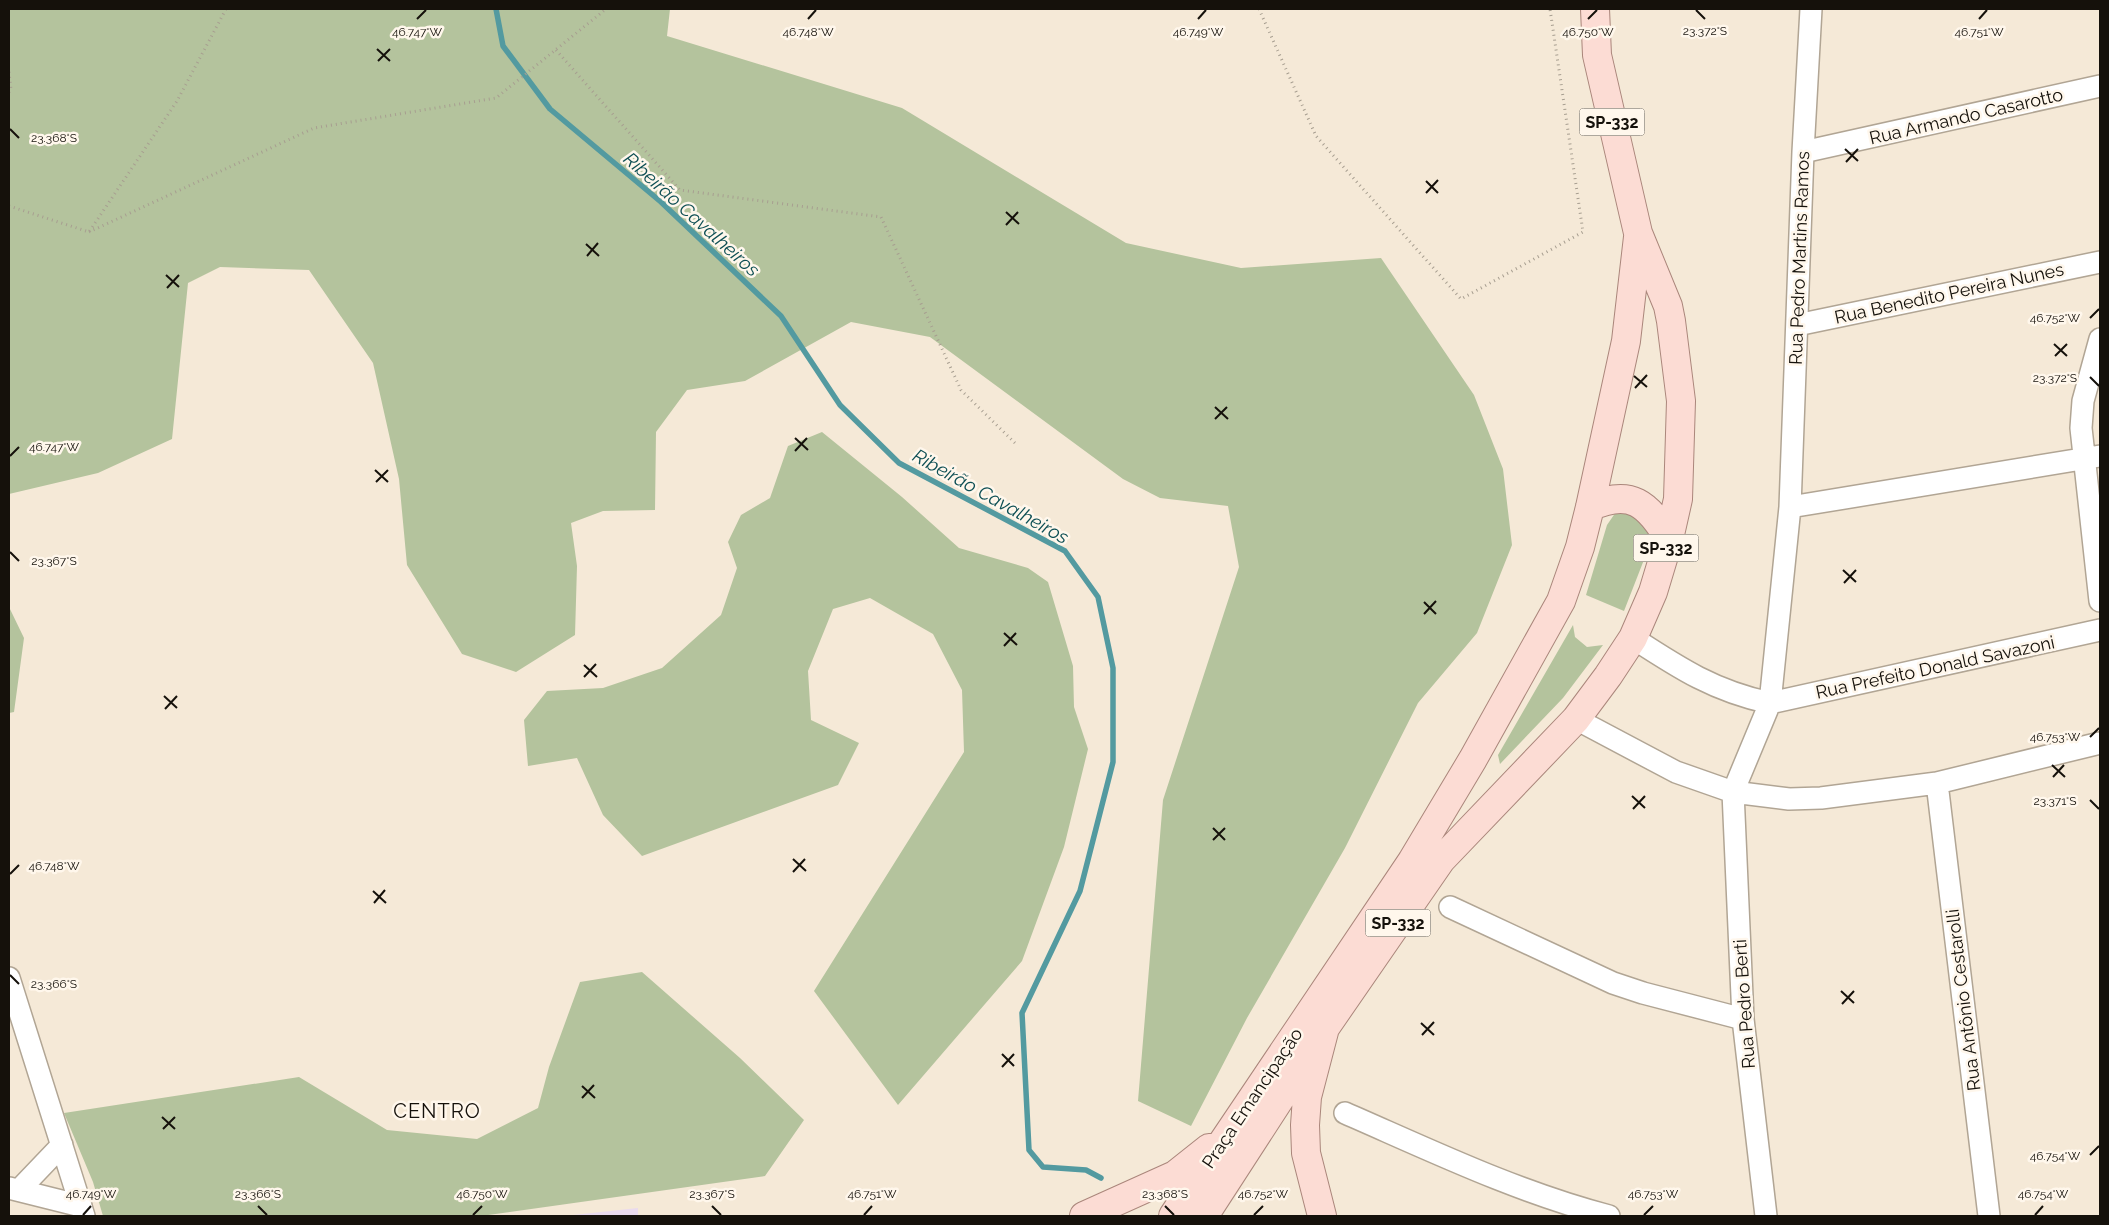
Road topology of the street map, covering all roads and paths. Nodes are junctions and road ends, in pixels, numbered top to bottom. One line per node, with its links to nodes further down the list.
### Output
1 (226, 9): 13 (path)
2 (606, 9): 7 (path)
3 (1259, 9): 4 (path)
4 (1550, 9)
5 (1595, 9): 14 (main road, SP-332)
6 (1812, 9): 11 (street, Rua Pedro Martins Ramos)
7 (556, 50): 13 (path); 18 (path)
8 (9, 72): 10 (path)
9 (2100, 86): 11 (street, Rua Armando Casarotto)
10 (9, 92)
11 (1803, 152): 16 (street, Rua Pedro Martins Ramos)
12 (9, 206): 13 (path)
13 (89, 232)
14 (1638, 233): 20 (main road, SP-332); 22 (main road, SP-332)
15 (2100, 262): 16 (street, Rua Benedito Pereira Nunes)
16 (1797, 325): 21 (street, Rua Pedro Martins Ramos)
17 (2100, 339): 19 (street)
18 (1014, 443)
19 (2092, 458): 21 (street); 23 (street)
20 (1590, 507): 22 (main road, SP-332); 33 (main road, SP-332)
21 (1790, 507): 26 (street, Rua Pedro Martins Ramos)
22 (1669, 539): 25 (main road, SP-332)
23 (2100, 601)
24 (2100, 630): 26 (street, Rua Prefeito Donald Savazoni)
25 (1633, 638): 26 (street); 27 (main road, SP-332)
26 (1770, 703): 30 (street, Rua Pedro Martins Ramos)
27 (1576, 719): 30 (street); 33 (main road, SP-332)
28 (2100, 743): 29 (street)
29 (1937, 783): 30 (street); 46 (street, Rua Antônio Cestarolli)
30 (1733, 792): 34 (street, Rua Pedro Berti)
31 (1450, 907): 34 (street)
32 (9, 978): 37 (street)
33 (1319, 1018): 36 (main road, Praça Emancipação / SP-332); 42 (main road, Praça Emancipação / SP-332); 43 (main road)
34 (1743, 1019): 45 (street, Rua Pedro Berti)
35 (1344, 1112): 44 (street)
36 (1237, 1120): 40 (main road, Praça Emancipação / SP-332); 41 (main road)
37 (62, 1145): 38 (street); 39 (street)
38 (14, 1189): 39 (street)
39 (82, 1211)
40 (1174, 1215)
41 (1084, 1216)
42 (1204, 1216)
43 (1322, 1216)
44 (1609, 1216)
45 (1766, 1216)
46 (1989, 1216)

